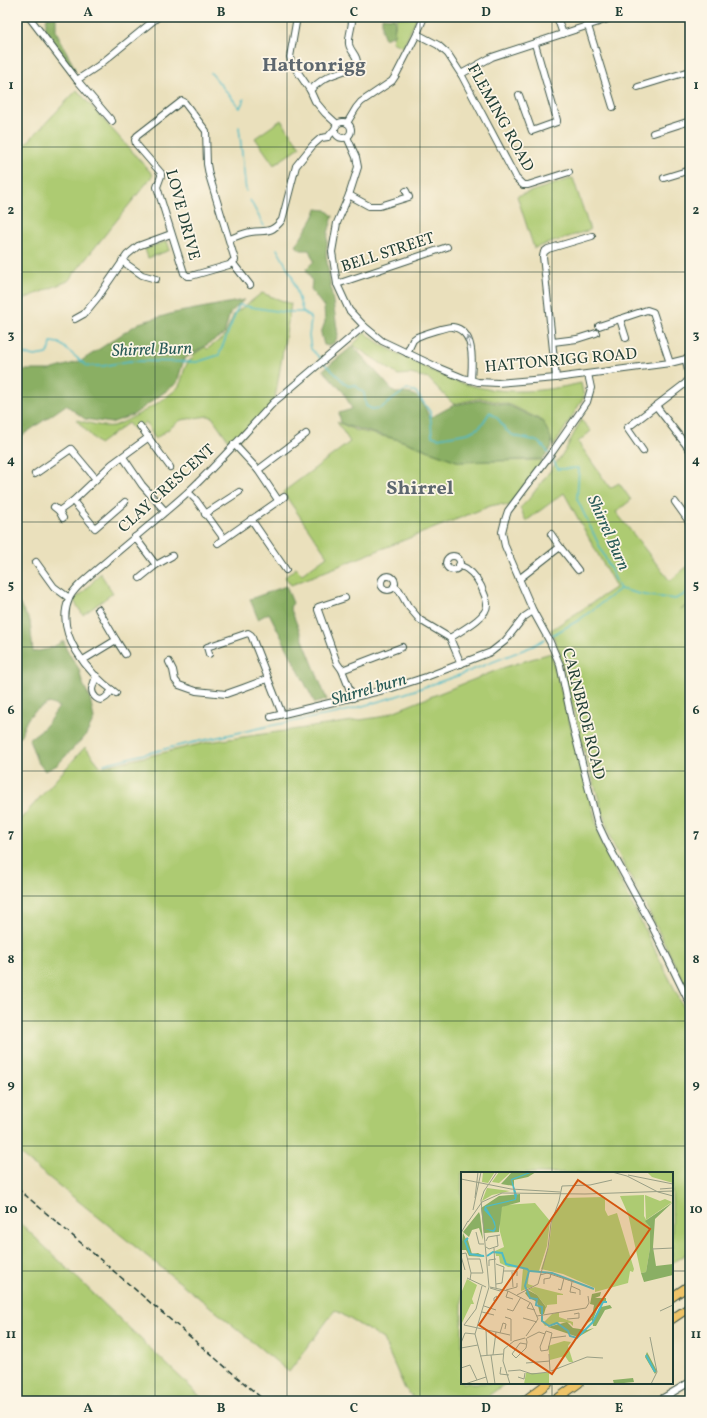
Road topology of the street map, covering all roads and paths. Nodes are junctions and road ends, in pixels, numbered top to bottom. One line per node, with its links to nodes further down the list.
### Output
1 (20, 17): 2 (street); 9 (street)
2 (28, 17): 16 (street)
3 (158, 17): 16 (street)
4 (297, 17): 18 (street)
5 (352, 17): 18 (street)
6 (424, 17): 11 (street)
7 (557, 17): 12 (street)
8 (614, 17): 10 (street)
9 (17, 21)
10 (588, 26): 12 (street); 20 (street)
11 (417, 34): 15 (street, FLEMING ROAD); 23 (street)
12 (563, 34): 13 (street)
13 (535, 44): 15 (street); 19 (street)
14 (690, 71): 17 (street)
15 (461, 74): 28 (street, FLEMING ROAD)
16 (77, 80): 21 (street)
17 (638, 87)
18 (310, 90): 24 (street)
19 (519, 95)
20 (613, 107)
21 (112, 121)
22 (690, 121): 25 (street)
23 (347, 123): 24 (street); 26 (street)
24 (336, 127): 26 (street); 34 (street)
25 (653, 133)
26 (348, 137): 31 (street, HATTONRIGG ROAD)
27 (690, 170): 29 (street)
28 (569, 172)
29 (664, 178)
30 (406, 191): 31 (street)
31 (349, 195): 39 (street, HATTONRIGG ROAD)
32 (171, 234): 34 (street, LOVE DRIVE); 36 (street); 37 (street, LOVE DRIVE)
33 (592, 236): 47 (street)
34 (229, 239): 37 (street, LOVE DRIVE)
35 (447, 247): 39 (street, BELL STREET)
36 (122, 261): 38 (street); 41 (street)
37 (232, 262): 40 (street)
38 (156, 279)
39 (337, 284): 43 (street, HATTONRIGG ROAD)
40 (250, 285)
41 (75, 319)
42 (620, 319): 44 (street); 46 (street); 50 (street)
43 (364, 326): 48 (street, HATTONRIGG ROAD); 59 (street, CLAY CRESCENT)
44 (599, 326)
45 (596, 333): 47 (street)
46 (626, 338)
47 (553, 342): 52 (street)
48 (407, 353): 53 (street, HATTONRIGG ROAD); 53 (street, one-way to 48)
49 (688, 359): 50 (street, HATTONRIGG ROAD); 54 (street)
50 (670, 363): 51 (street, HATTONRIGG ROAD)
51 (588, 374): 52 (street, HATTONRIGG ROAD); 89 (street, CARNBROE ROAD)
52 (556, 378): 53 (street, HATTONRIGG ROAD)
53 (471, 380)
54 (656, 406): 58 (street); 61 (street)
55 (140, 426): 57 (street)
56 (306, 434): 64 (street)
57 (149, 437): 62 (street); 63 (street)
58 (688, 443): 60 (street)
59 (234, 444): 64 (street); 67 (street, CLAY CRESCENT)
60 (690, 450)
61 (643, 451)
62 (123, 457): 66 (street); 72 (street)
63 (170, 467)
64 (258, 470): 75 (street)
65 (35, 474): 66 (street)
66 (96, 479): 69 (street)
67 (188, 492): 72 (street, CLAY CRESCENT); 73 (street)
68 (239, 492): 73 (street)
69 (73, 501): 70 (street); 74 (street)
70 (125, 502)
71 (675, 502): 76 (street)
72 (165, 512): 78 (street, CLAY CRESCENT)
73 (206, 514): 79 (street)
74 (63, 518)
75 (251, 519): 79 (street); 86 (street)
76 (690, 523)
77 (551, 534): 81 (street)
78 (135, 537): 85 (street); 91 (street, CLAY CRESCENT)
79 (224, 539): 80 (street)
80 (218, 543)
81 (560, 547): 87 (street); 89 (street)
82 (172, 556): 85 (street)
83 (36, 562): 91 (street)
84 (460, 565): 95 (street)
85 (156, 566): 88 (street)
86 (286, 570)
87 (578, 570)
88 (140, 578)
89 (518, 579): 94 (street, CARNBROE ROAD)
90 (394, 586): 95 (street)
91 (69, 598): 100 (street, CLAY CRESCENT)
92 (345, 598): 103 (street)
93 (98, 609): 96 (street)
94 (533, 611): 102 (street); 109 (street, CARNBROE ROAD)
95 (450, 638): 102 (street)
96 (116, 640): 98 (street); 100 (street)
97 (402, 647): 103 (street)
98 (125, 654)
99 (209, 654): 105 (street)
100 (83, 660): 104 (street, CLAY CRESCENT)
101 (170, 662): 105 (street)
102 (461, 664): 106 (street)
103 (342, 670): 106 (street)
104 (96, 676): 104 (street, CLAY CRESCENT)
105 (268, 679): 107 (street)
106 (352, 698): 107 (street)
107 (282, 714): 108 (street)
108 (271, 717)
109 (690, 1004)
110 (690, 1285): 111 (highway)
111 (673, 1296)
112 (690, 1307): 113 (highway)
113 (673, 1318)
114 (690, 1382): 119 (street)
115 (547, 1384): 117 (highway)
116 (578, 1384): 118 (highway)
117 (524, 1401)
118 (554, 1401)
119 (658, 1401)

